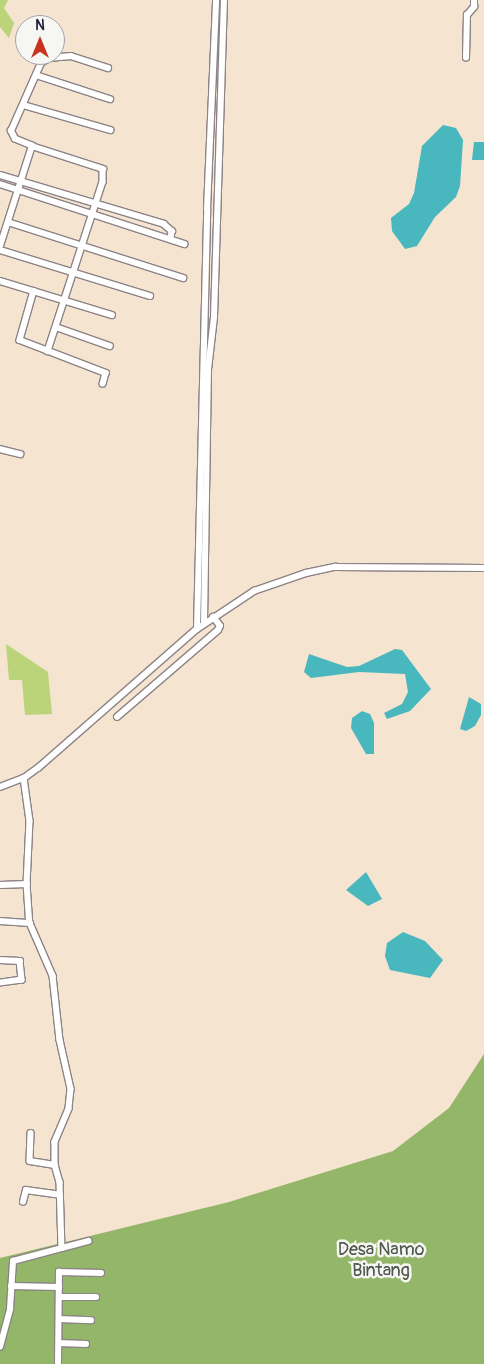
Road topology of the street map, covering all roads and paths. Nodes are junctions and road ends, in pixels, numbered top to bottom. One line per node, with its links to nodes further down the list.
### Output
1 (216, 0): 30 (street)
2 (224, 0): 31 (street)
3 (474, 0): 4 (street)
4 (466, 58)
5 (108, 68): 6 (street)
6 (36, 75): 7 (street); 8 (street)
7 (110, 99)
8 (23, 105): 9 (street); 10 (street)
9 (110, 130)
10 (32, 146): 12 (street); 15 (street)
11 (0, 175): 12 (street)
12 (22, 183): 14 (street); 15 (street)
13 (0, 184): 14 (street)
14 (19, 190): 16 (street); 17 (street)
15 (95, 203): 16 (street); 18 (street)
16 (91, 213): 18 (street); 20 (street)
17 (8, 222): 20 (street); 21 (street)
18 (171, 238): 19 (street)
19 (185, 244)
20 (81, 245): 23 (street); 24 (street)
21 (0, 246)
22 (0, 250): 23 (street)
23 (71, 273): 27 (street); 28 (street)
24 (183, 278)
25 (0, 281): 26 (street)
26 (34, 291): 28 (street); 34 (street)
27 (150, 296)
28 (64, 299): 29 (street); 32 (street)
29 (112, 315)
30 (205, 317): 31 (street); 38 (street)
31 (214, 317): 39 (street)
32 (56, 327): 33 (street); 34 (street)
33 (110, 346)
34 (48, 351): 35 (street)
35 (103, 384)
36 (0, 449): 37 (street)
37 (20, 454)
38 (199, 464): 39 (street); 43 (street)
39 (207, 464): 42 (street)
40 (484, 568): 41 (street)
41 (213, 616): 42 (street); 44 (street)
42 (204, 623): 43 (street)
43 (197, 629): 45 (street)
44 (117, 717)
45 (24, 778): 46 (street); 47 (street)
46 (0, 787)
47 (27, 884): 48 (street); 50 (street)
48 (0, 885)
49 (0, 921): 50 (street)
50 (30, 923): 54 (street)
51 (0, 960): 52 (street)
52 (0, 983)
53 (31, 1133): 54 (street)
54 (56, 1165): 55 (street)
55 (60, 1195): 56 (street); 58 (street)
56 (23, 1202)
57 (88, 1241): 58 (street)
58 (62, 1248): 60 (street)
59 (101, 1274): 61 (street)
60 (11, 1286): 61 (street); 68 (street)
61 (59, 1286): 62 (street)
62 (59, 1297): 63 (street); 64 (street)
63 (96, 1297)
64 (59, 1319): 65 (street); 66 (street)
65 (91, 1320)
66 (59, 1343): 67 (street); 69 (street)
67 (86, 1344)
68 (0, 1347)
69 (58, 1364)

